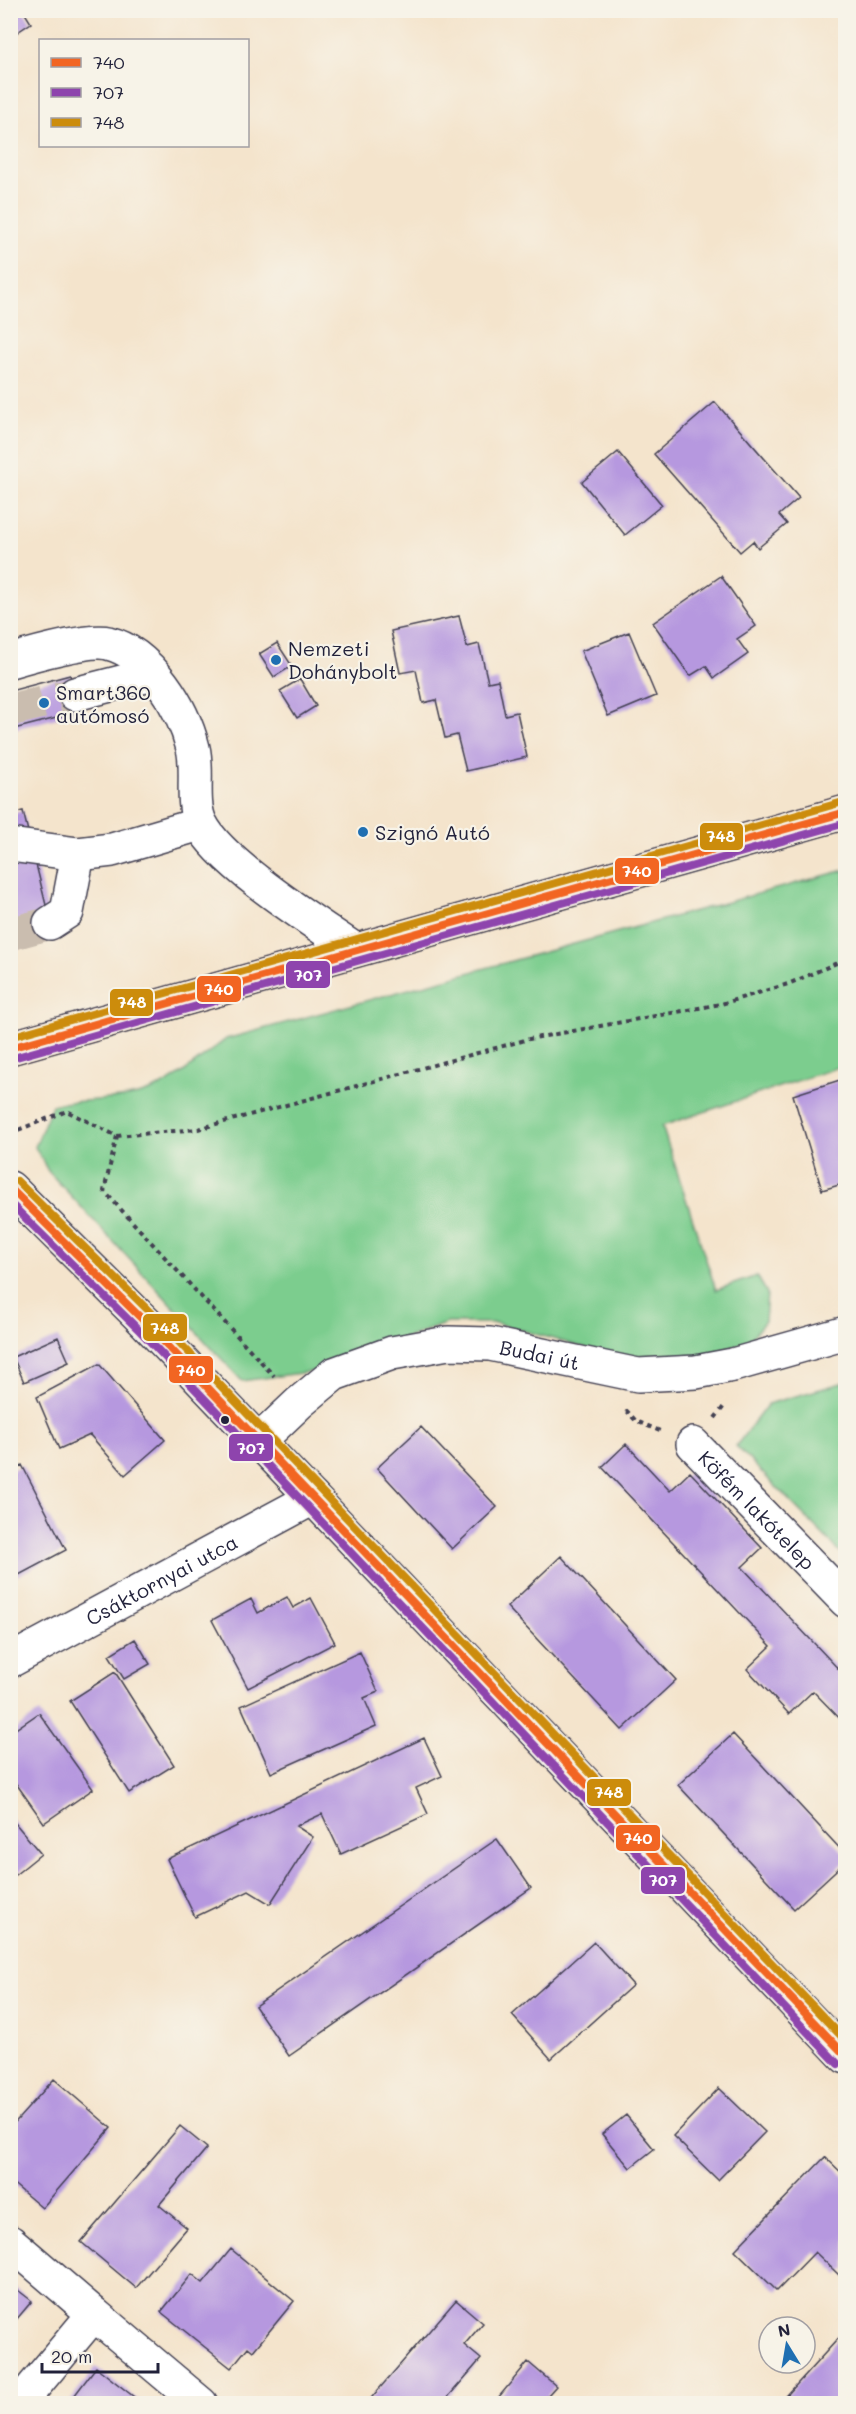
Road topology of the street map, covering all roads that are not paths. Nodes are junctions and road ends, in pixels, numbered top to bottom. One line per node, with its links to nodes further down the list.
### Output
1 (10, 661): 2 (street)
2 (153, 674): 3 (street); 5 (street)
3 (75, 694)
4 (846, 812): 9 (main road)
5 (200, 824): 7 (street); 9 (street)
6 (10, 846): 7 (street)
7 (78, 854): 8 (street)
8 (50, 923)
9 (355, 950): 10 (main road)
10 (10, 1048)
11 (10, 1188): 13 (street)
12 (846, 1333): 13 (street, Budai út)
13 (259, 1441): 15 (street)
14 (693, 1444): 16 (street, Köfém lakótelep)
15 (313, 1498): 17 (street, Csáktornyai utca); 18 (street)
16 (846, 1601)
17 (10, 1661)
18 (846, 2057)
19 (10, 2242): 20 (street)
20 (94, 2314): 21 (street); 22 (street)
21 (19, 2403)
22 (201, 2403)

